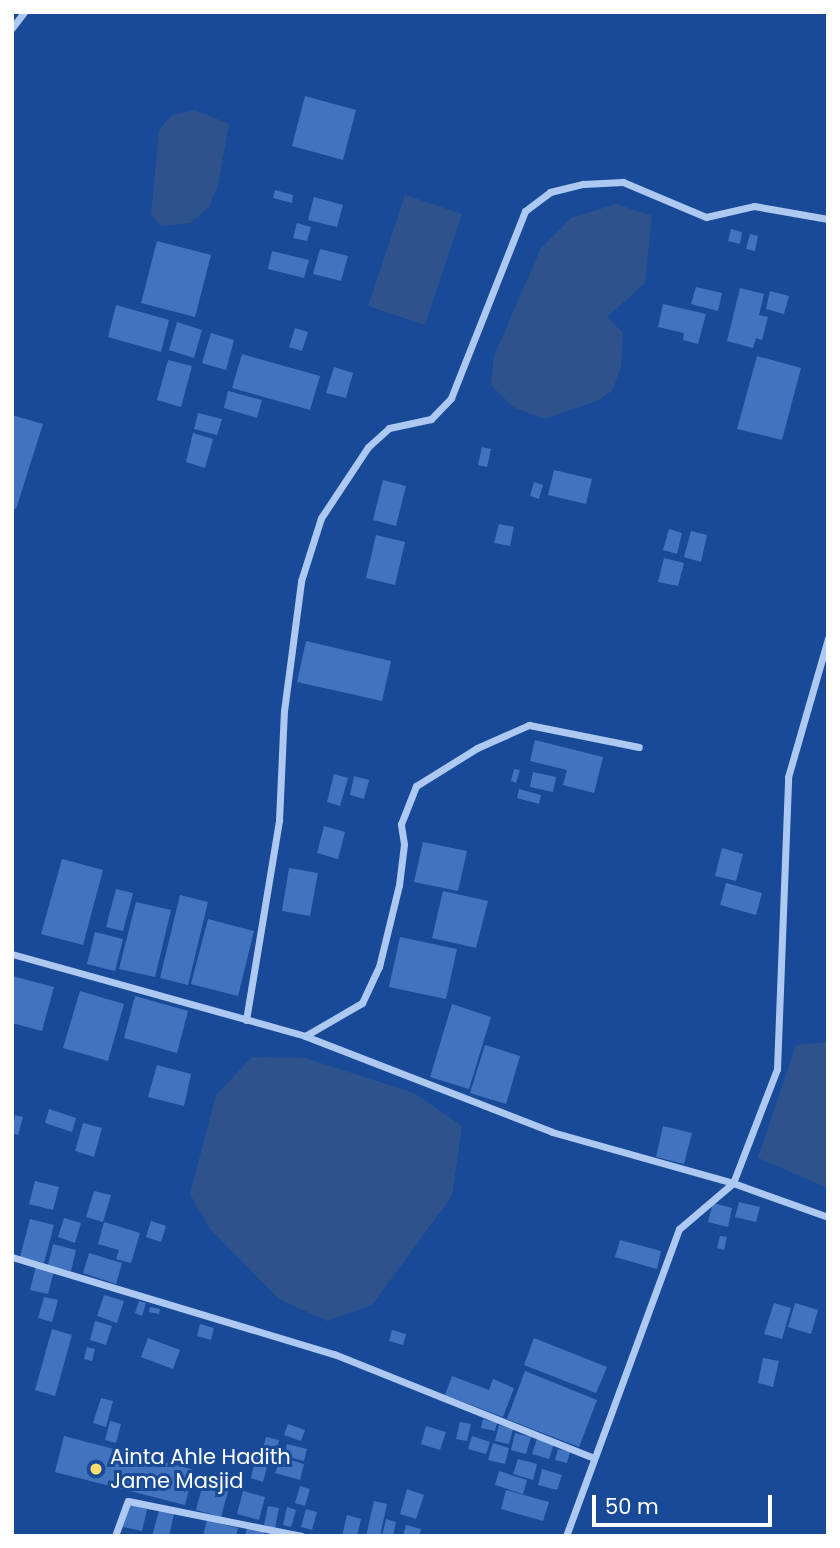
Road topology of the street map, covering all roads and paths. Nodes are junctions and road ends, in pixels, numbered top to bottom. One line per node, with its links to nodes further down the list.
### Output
1 (24, 12): 2 (street)
2 (12, 29)
3 (828, 219): 7 (street)
4 (828, 638): 9 (street)
5 (639, 747): 8 (street)
6 (12, 954): 7 (street)
7 (246, 1020): 8 (street)
8 (305, 1037): 9 (street)
9 (733, 1184): 10 (street); 12 (street)
10 (828, 1217)
11 (12, 1256): 12 (street)
12 (594, 1458): 15 (street)
13 (116, 1536): 14 (street)
14 (302, 1536)
15 (566, 1536)

